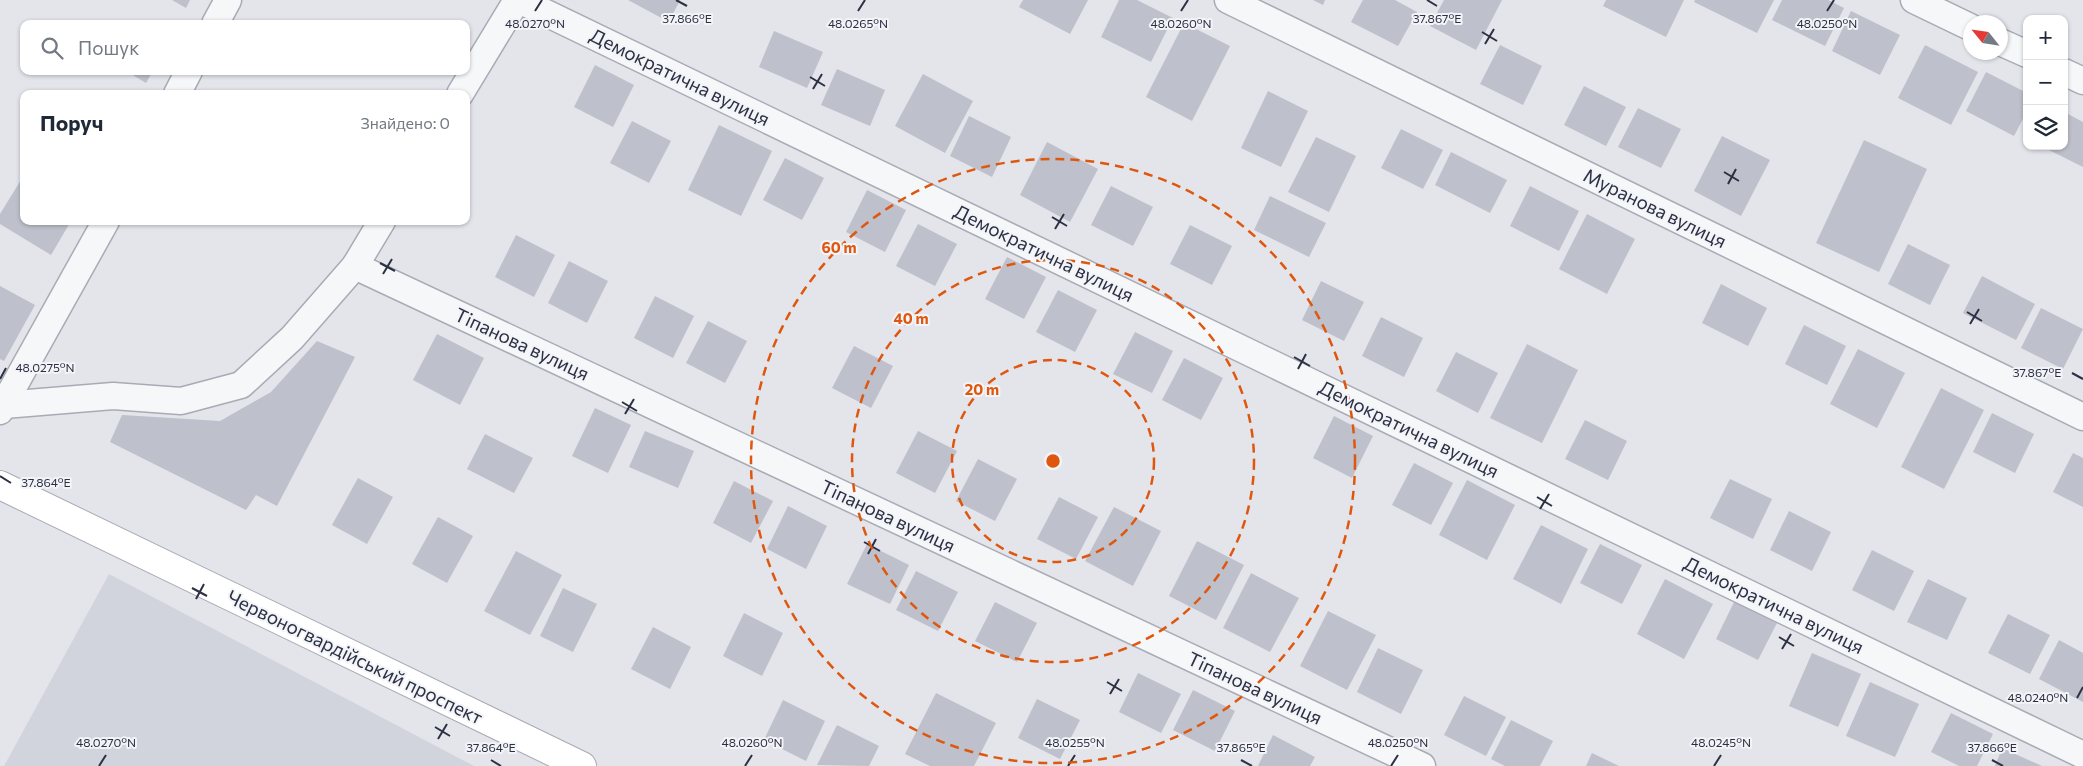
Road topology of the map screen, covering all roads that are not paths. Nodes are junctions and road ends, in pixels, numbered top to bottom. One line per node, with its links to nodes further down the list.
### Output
1 (228, 0): 5 (street)
2 (518, 0): 13 (street); 20 (street, Демократична вулиця)
3 (1228, 0): 18 (street, Муранова вулиця)
4 (1914, 0): 6 (street)
5 (217, 20)
6 (1963, 24)
7 (2008, 46): 8 (street)
8 (2023, 52)
9 (2068, 74): 11 (street)
10 (187, 75): 12 (street)
11 (2083, 81)
12 (178, 90)
13 (462, 90)
14 (104, 225): 17 (street)
15 (380, 225): 16 (street)
16 (355, 266): 17 (street); 22 (street, Тіпанова вулиця)
17 (2, 408)
18 (2083, 417)
19 (0, 485): 21 (main road, Червоногвардійський проспект)
20 (2083, 755)
21 (582, 766)
22 (1422, 766)

